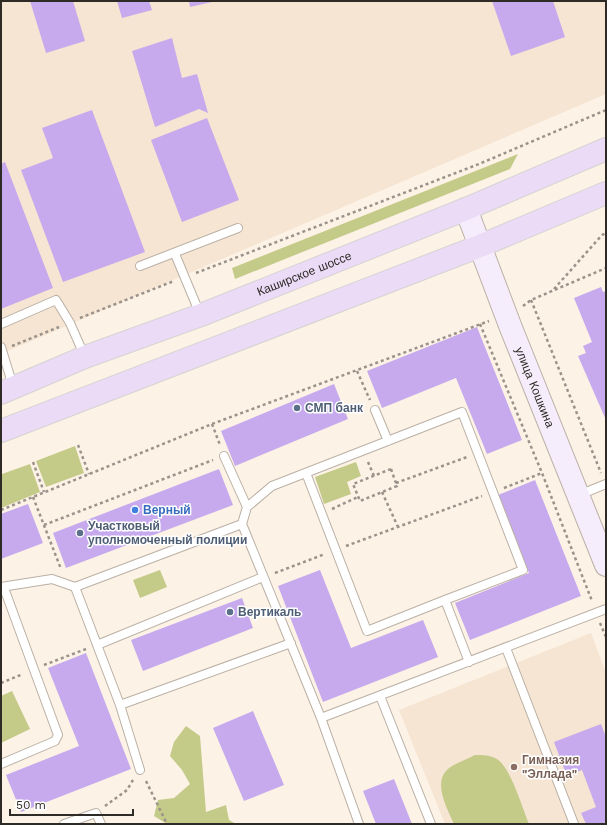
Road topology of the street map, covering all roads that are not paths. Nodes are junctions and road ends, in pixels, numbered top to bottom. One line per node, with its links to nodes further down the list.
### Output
1 (606, 149): 3 (main road, Каширское шоссе)
2 (606, 193): 5 (main road)
3 (466, 209): 5 (main road, улица Кошкина); 8 (main road, Каширское шоссе)
4 (238, 228): 6 (lane)
5 (480, 246): 14 (main road); 19 (main road, улица Кошкина)
6 (175, 254): 7 (lane); 8 (lane)
7 (140, 266)
8 (201, 315): 11 (main road, Каширское шоссе)
9 (1, 324): 11 (lane)
10 (2, 348): 12 (lane)
11 (85, 357): 12 (main road, Каширское шоссе)
12 (7, 390)
13 (375, 410): 15 (lane)
14 (1, 431)
15 (388, 441): 17 (lane); 26 (lane)
16 (224, 456): 20 (lane)
17 (306, 473): 20 (lane); 26 (lane)
18 (606, 484): 19 (lane)
19 (579, 496): 22 (main road, улица Кошкина)
20 (247, 507): 21 (lane)
21 (242, 524): 23 (lane); 24 (lane)
22 (606, 565)
23 (263, 577): 28 (lane); 29 (lane)
24 (75, 587): 25 (lane); 29 (lane)
25 (2, 588): 35 (lane)
26 (444, 600): 31 (lane)
27 (606, 609): 30 (lane)
28 (291, 643): 33 (lane); 34 (lane)
29 (97, 645): 33 (lane)
30 (506, 648): 31 (lane); 41 (lane)
31 (469, 662): 32 (lane)
32 (380, 696): 34 (lane); 40 (lane)
33 (120, 705): 36 (lane)
34 (321, 718): 39 (lane)
35 (1, 764)
36 (140, 770)
37 (64, 824): 38 (lane)
38 (101, 824)
39 (359, 824)
40 (431, 824)
41 (574, 824)

